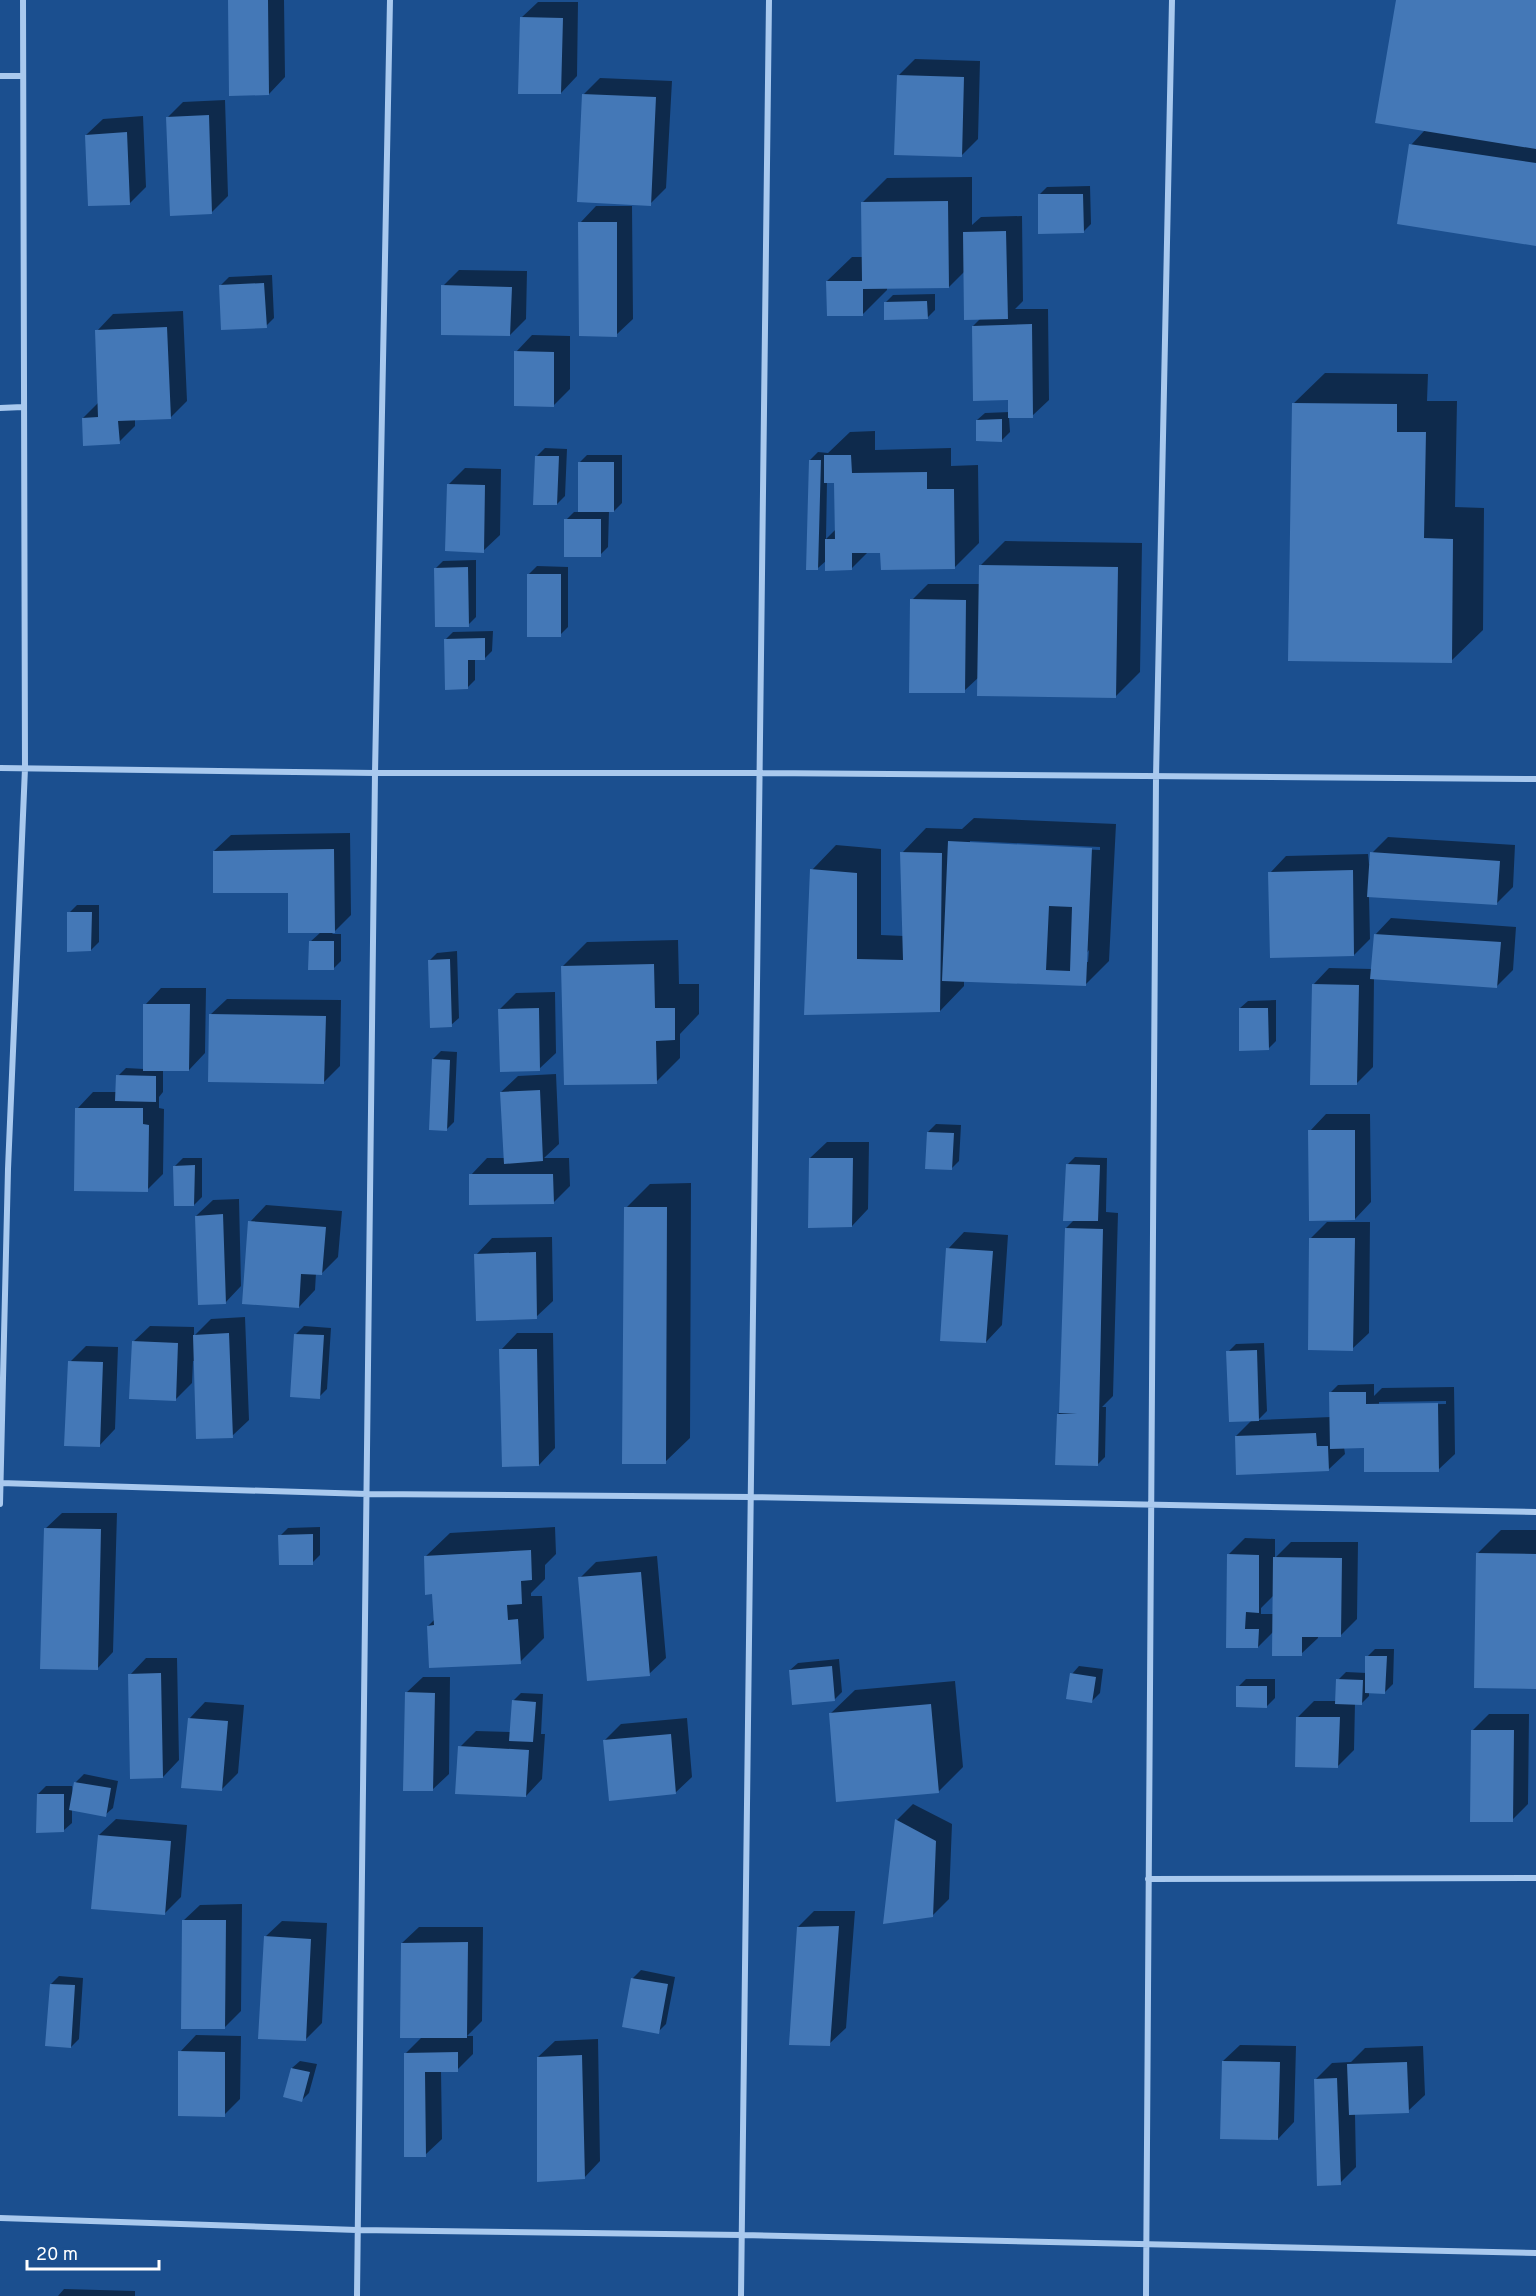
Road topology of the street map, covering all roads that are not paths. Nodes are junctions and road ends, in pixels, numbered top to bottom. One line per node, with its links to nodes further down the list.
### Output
1 (22, 0): 6 (street)
2 (390, 0): 11 (street)
3 (770, 0): 12 (street)
4 (1172, 0): 13 (street)
5 (0, 76): 6 (street)
6 (22, 76): 7 (street)
7 (23, 407): 8 (street); 10 (street)
8 (0, 408)
9 (0, 768): 10 (street)
10 (25, 768): 11 (street); 16 (street)
11 (375, 773): 12 (street); 18 (street)
12 (760, 773): 13 (street); 19 (street)
13 (1156, 777): 14 (street); 21 (street)
14 (1536, 779)
15 (0, 1168): 16 (street)
16 (8, 1169): 17 (street)
17 (0, 1483): 18 (street); 20 (street)
18 (367, 1494): 19 (street); 26 (street)
19 (751, 1497): 21 (street); 27 (street)
20 (0, 1504)
21 (1151, 1505): 22 (street); 24 (street)
22 (1536, 1512)
23 (1536, 1878): 24 (street)
24 (1148, 1879): 28 (street)
25 (0, 2218): 26 (street)
26 (357, 2230): 27 (street); 30 (street)
27 (742, 2235): 28 (street); 31 (street)
28 (1146, 2244): 29 (street); 32 (street)
29 (1536, 2253)
30 (357, 2296)
31 (741, 2296)
32 (1146, 2296)

